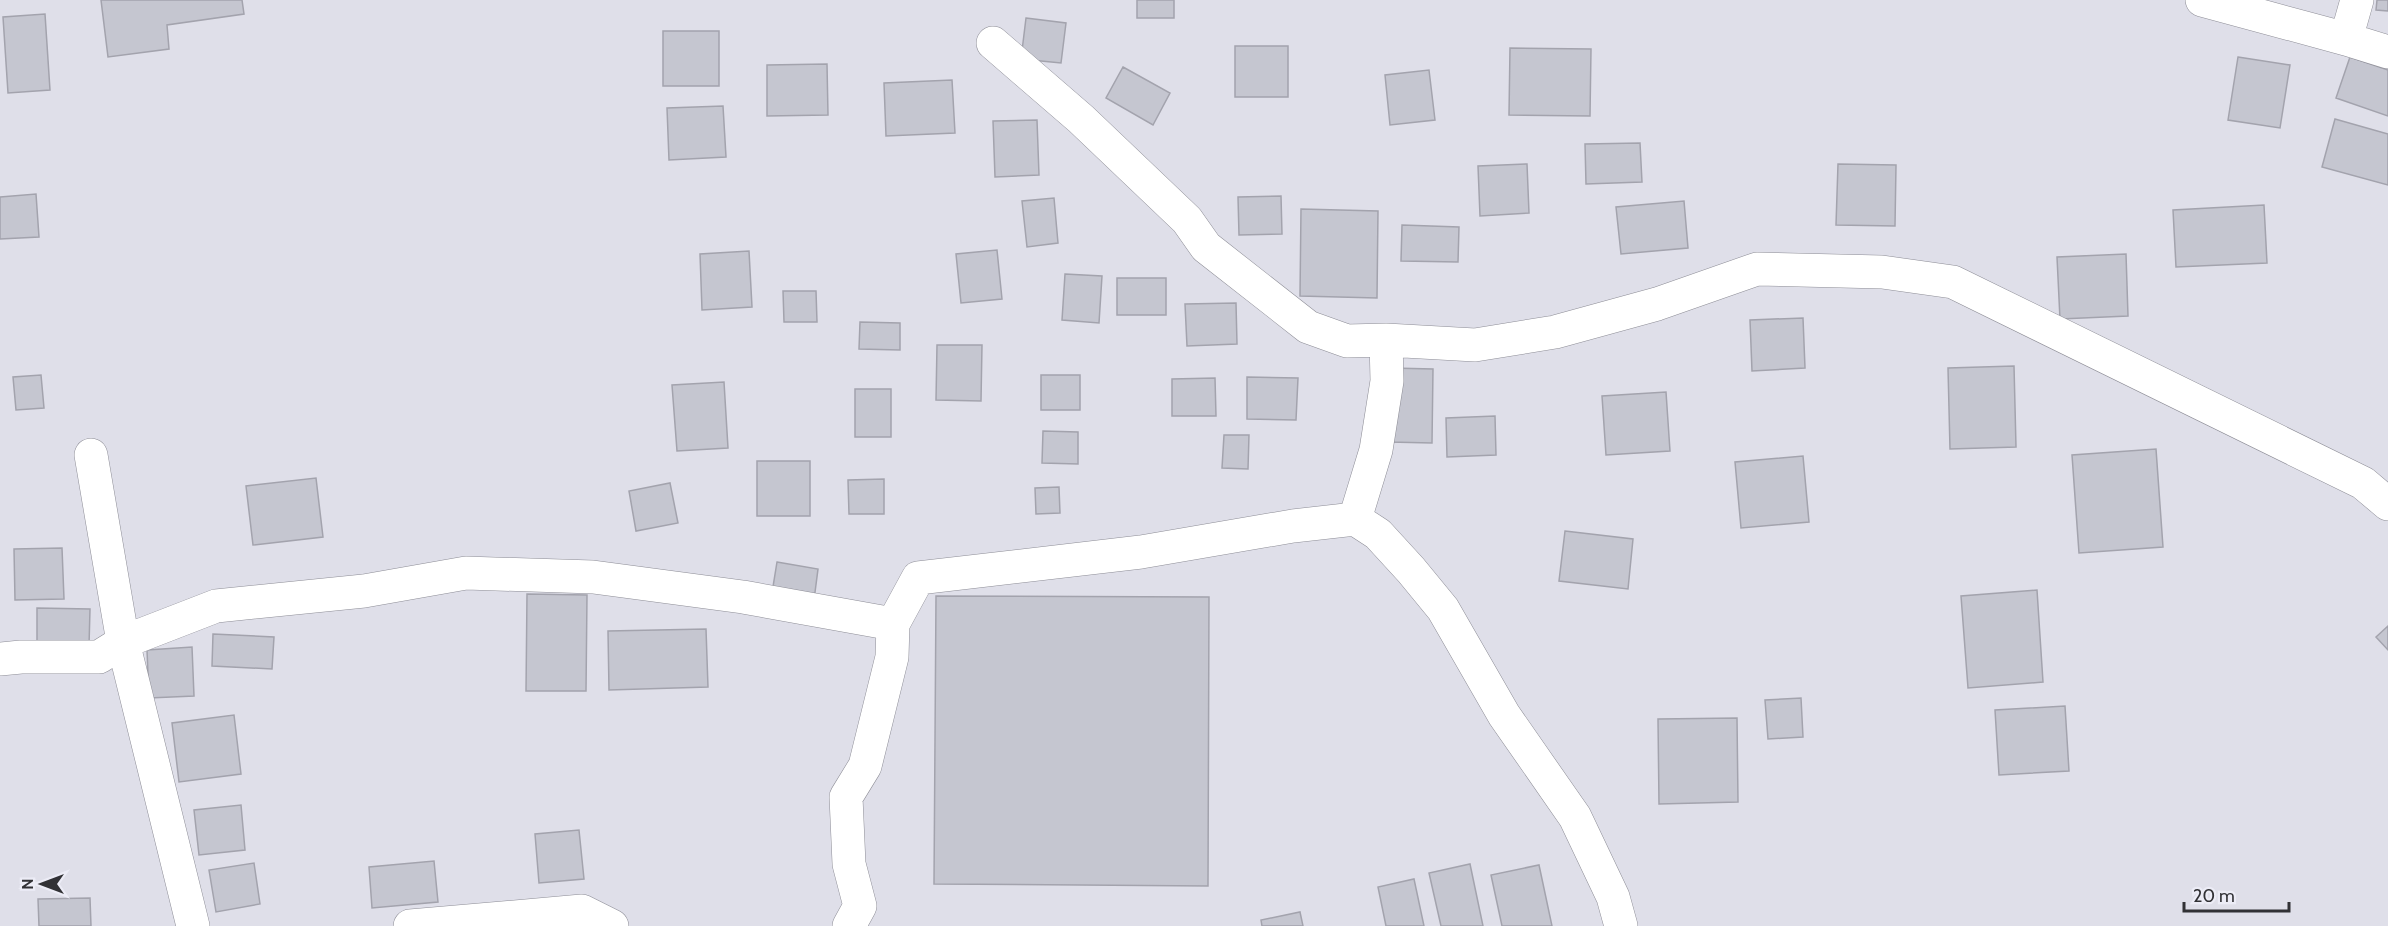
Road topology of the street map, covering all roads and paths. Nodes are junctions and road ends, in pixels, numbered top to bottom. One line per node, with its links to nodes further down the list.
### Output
1 (2202, 0): 3 (street)
2 (2357, 0): 3 (street)
3 (2346, 39): 5 (street)
4 (993, 43): 6 (street)
5 (2388, 52)
6 (1386, 340): 8 (street); 9 (street)
7 (91, 455): 11 (street)
8 (2388, 504)
9 (1355, 519): 10 (street); 17 (street)
10 (893, 624): 11 (street); 16 (street)
11 (123, 642): 12 (street); 13 (street)
12 (0, 659)
13 (193, 926)
14 (410, 926): 15 (street)
15 (612, 926)
16 (849, 926)
17 (1621, 926)

